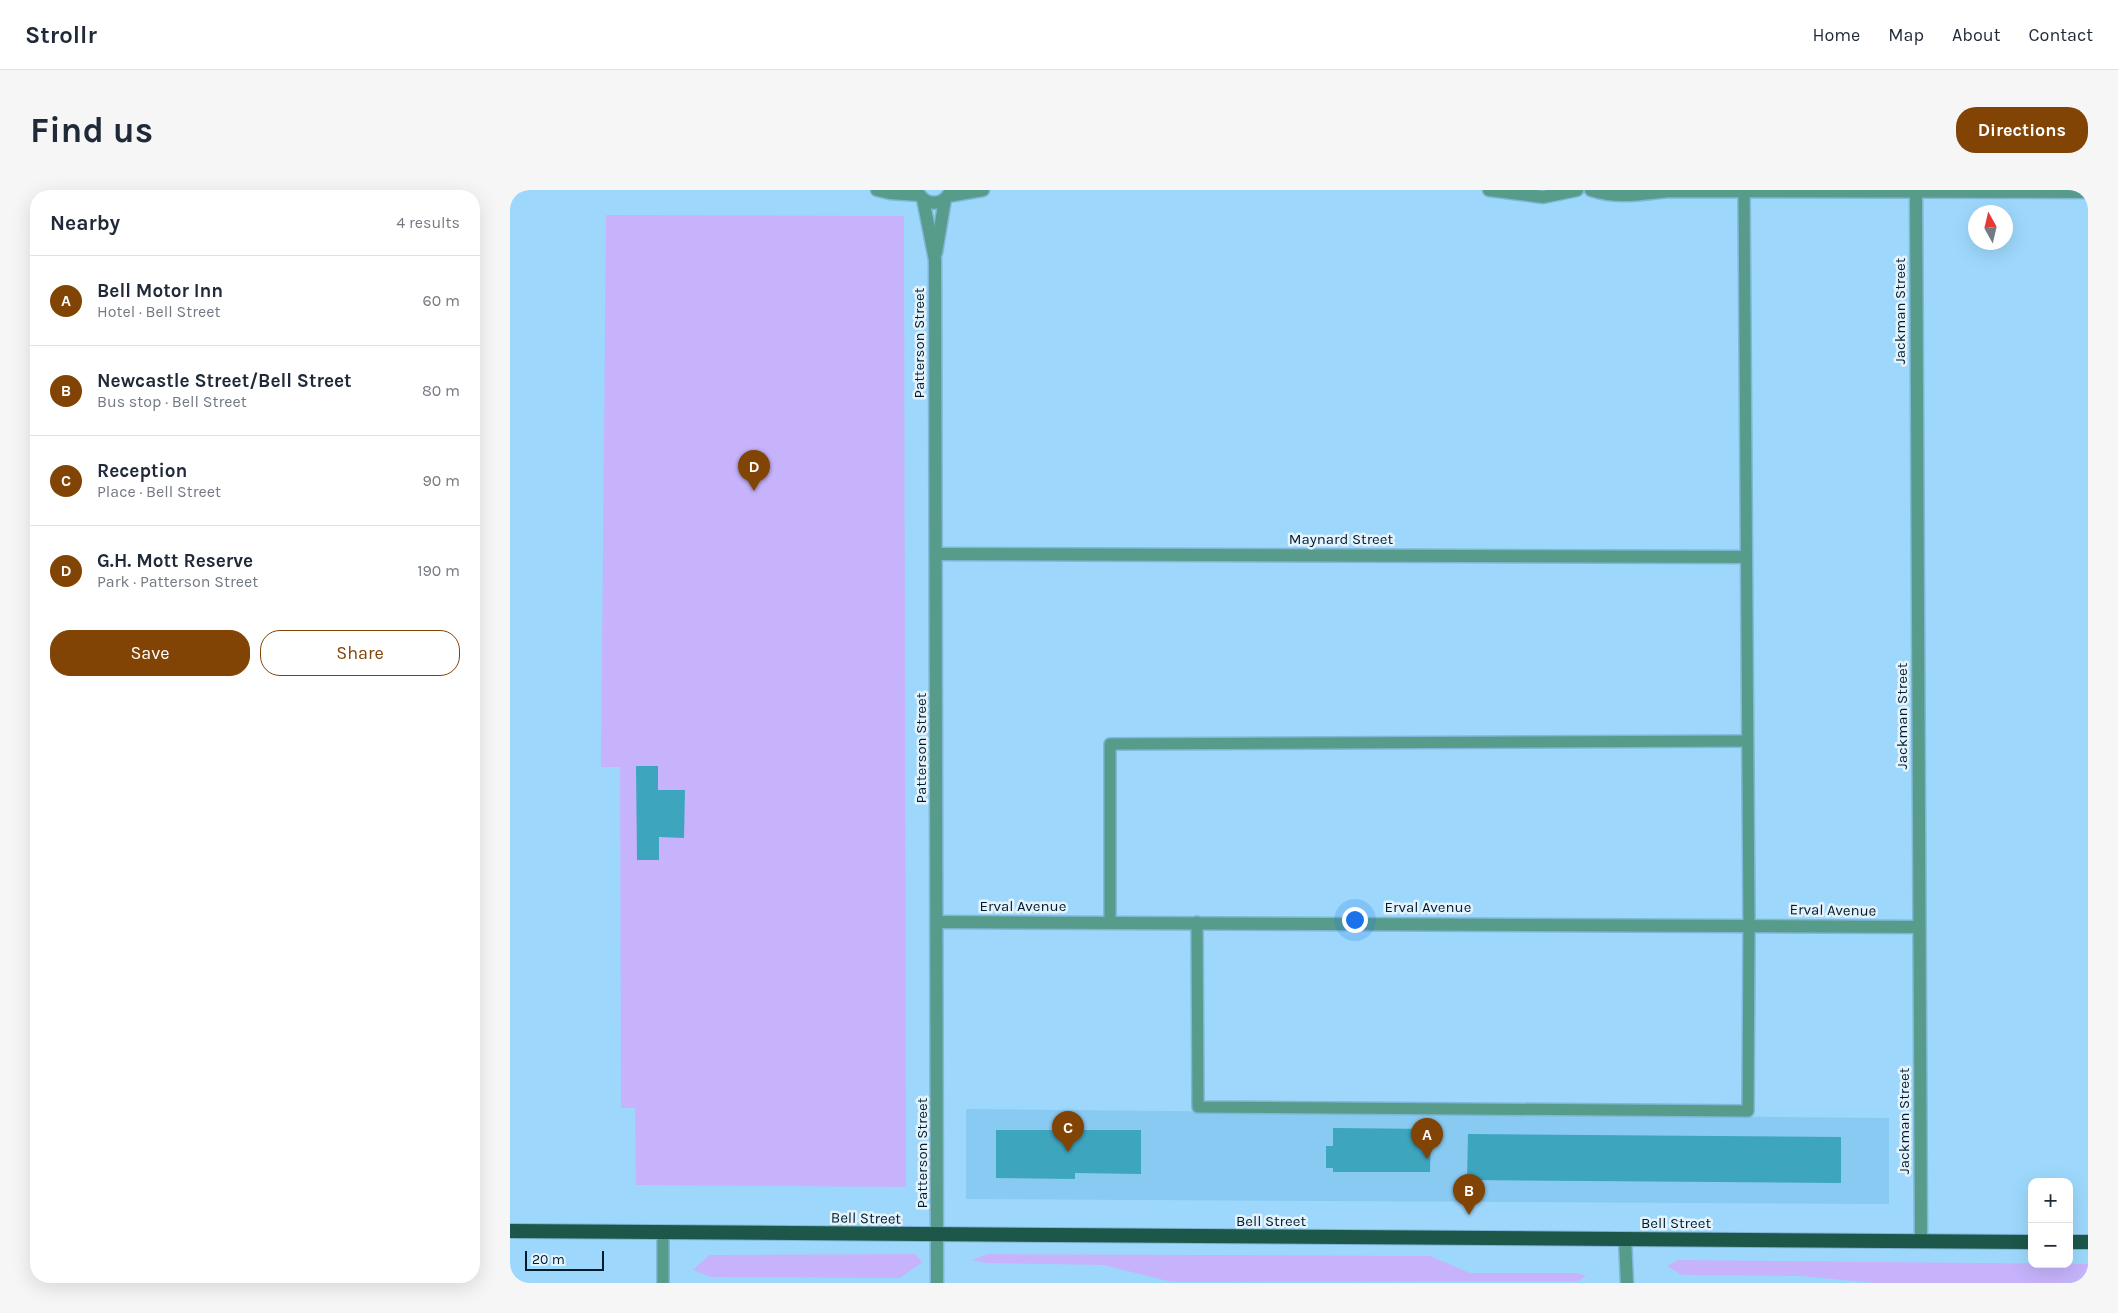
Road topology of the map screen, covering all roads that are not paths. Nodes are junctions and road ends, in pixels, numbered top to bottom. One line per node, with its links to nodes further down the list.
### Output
1 (877, 190): 10 (street)
2 (983, 190): 11 (street)
3 (1489, 190): 4 (street)
4 (1577, 190)
5 (1590, 190): 6 (street)
6 (1667, 190): 7 (street)
7 (1744, 192): 8 (street); 14 (lane)
8 (1916, 192): 9 (street); 20 (street, Jackman Street)
9 (2088, 192)
10 (920, 195): 11 (street); 12 (street, Patterson Street)
11 (948, 195): 12 (street, Patterson Street)
12 (935, 260): 13 (street, Patterson Street)
13 (937, 554): 14 (street, Maynard Street); 16 (street, Patterson Street)
14 (1745, 557): 15 (lane)
15 (1747, 741): 17 (lane); 19 (lane)
16 (938, 922): 17 (street, Erval Avenue); 23 (street, Patterson Street)
17 (1110, 922): 18 (street, Erval Avenue)
18 (1196, 922): 19 (street, Erval Avenue); 19 (lane)
19 (1749, 924): 20 (street, Erval Avenue)
20 (1919, 927): 25 (street, Jackman Street)
21 (510, 1231): 22 (highway, Bell Street)
22 (663, 1232): 23 (highway, Bell Street); 29 (lane)
23 (939, 1236): 24 (highway, Bell Street); 30 (street, Patterson Street)
24 (1625, 1239): 25 (highway, Bell Street); 31 (street)
25 (1921, 1241): 26 (highway, Bell Street)
26 (2028, 1242)
27 (2073, 1242): 28 (highway)
28 (2088, 1242)
29 (662, 1283)
30 (937, 1283)
31 (1627, 1283)

